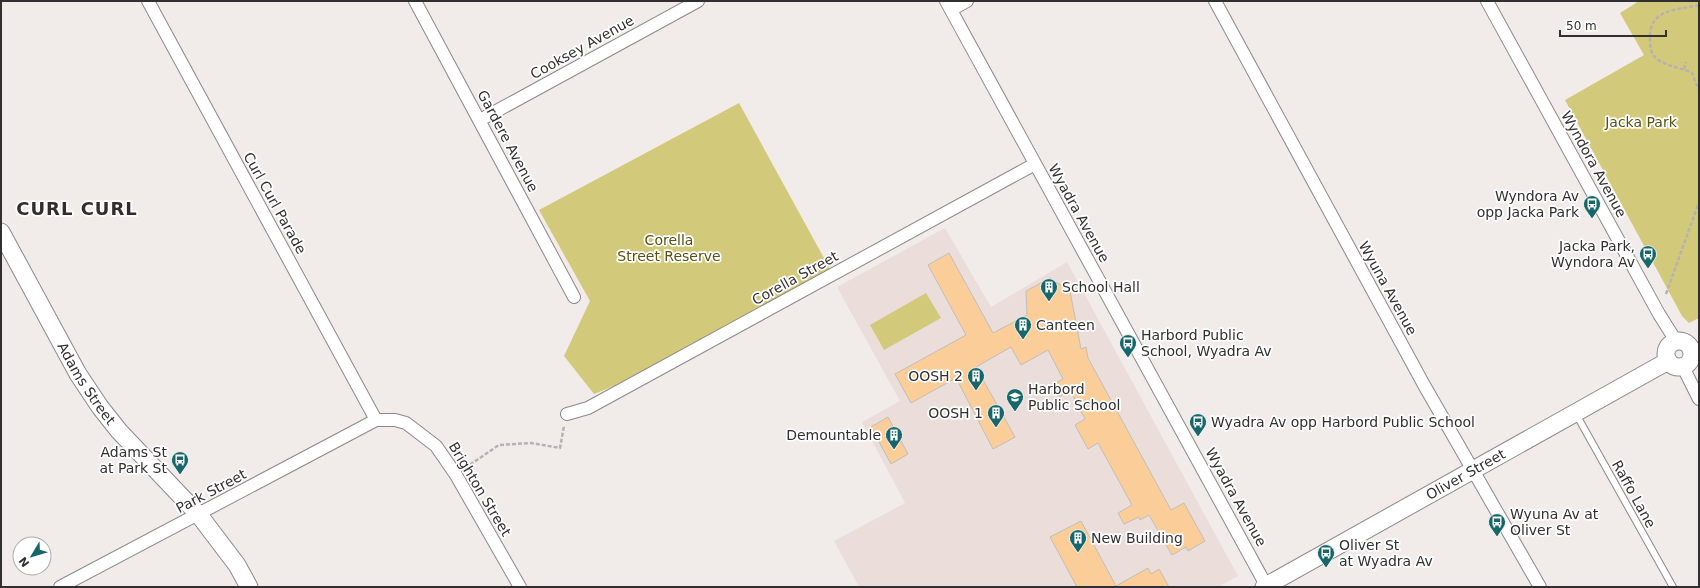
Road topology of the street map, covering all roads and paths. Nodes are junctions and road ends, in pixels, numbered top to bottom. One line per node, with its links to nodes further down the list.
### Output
1 (148, 1): 24 (street, Curl Curl Parade)
2 (415, 1): 12 (street, Gardere Avenue)
3 (698, 1): 12 (street, Cooksey Avenue)
4 (967, 1): 7 (street)
5 (1215, 1): 25 (street, Wyuna Avenue)
6 (1487, 1): 18 (street, Wyndora Avenue)
7 (949, 5): 13 (street, Wyadra Avenue)
8 (1699, 5): 10 (path)
9 (1686, 62): 10 (path)
10 (1684, 69): 11 (path)
11 (1699, 91)
12 (480, 120): 17 (street, Gardere Avenue)
13 (1035, 164): 23 (street, Corella Street); 31 (street, Wyadra Avenue)
14 (1699, 202): 16 (path)
15 (1, 232): 27 (main road, Adams Street)
16 (1666, 294)
17 (574, 297)
18 (1676, 341): 19 (main road); 20 (main road)
19 (1695, 346): 20 (main road)
20 (1675, 364): 21 (street); 22 (main road, Oliver Street)
21 (1699, 399)
22 (1575, 413): 25 (main road, Oliver Street); 33 (lane, Raffo Lane)
23 (567, 414): 26 (path)
24 (376, 420): 26 (street, Brighton Street); 27 (street, Park Street)
25 (1473, 470): 31 (main road, Oliver Street); 32 (street, Wyuna Avenue)
26 (456, 474): 30 (street, Brighton Street)
27 (199, 515): 28 (street, Park Street); 29 (main road, Adams Street)
28 (60, 587)
29 (249, 587)
30 (520, 587)
31 (1266, 587)
32 (1540, 587)
33 (1673, 587)

